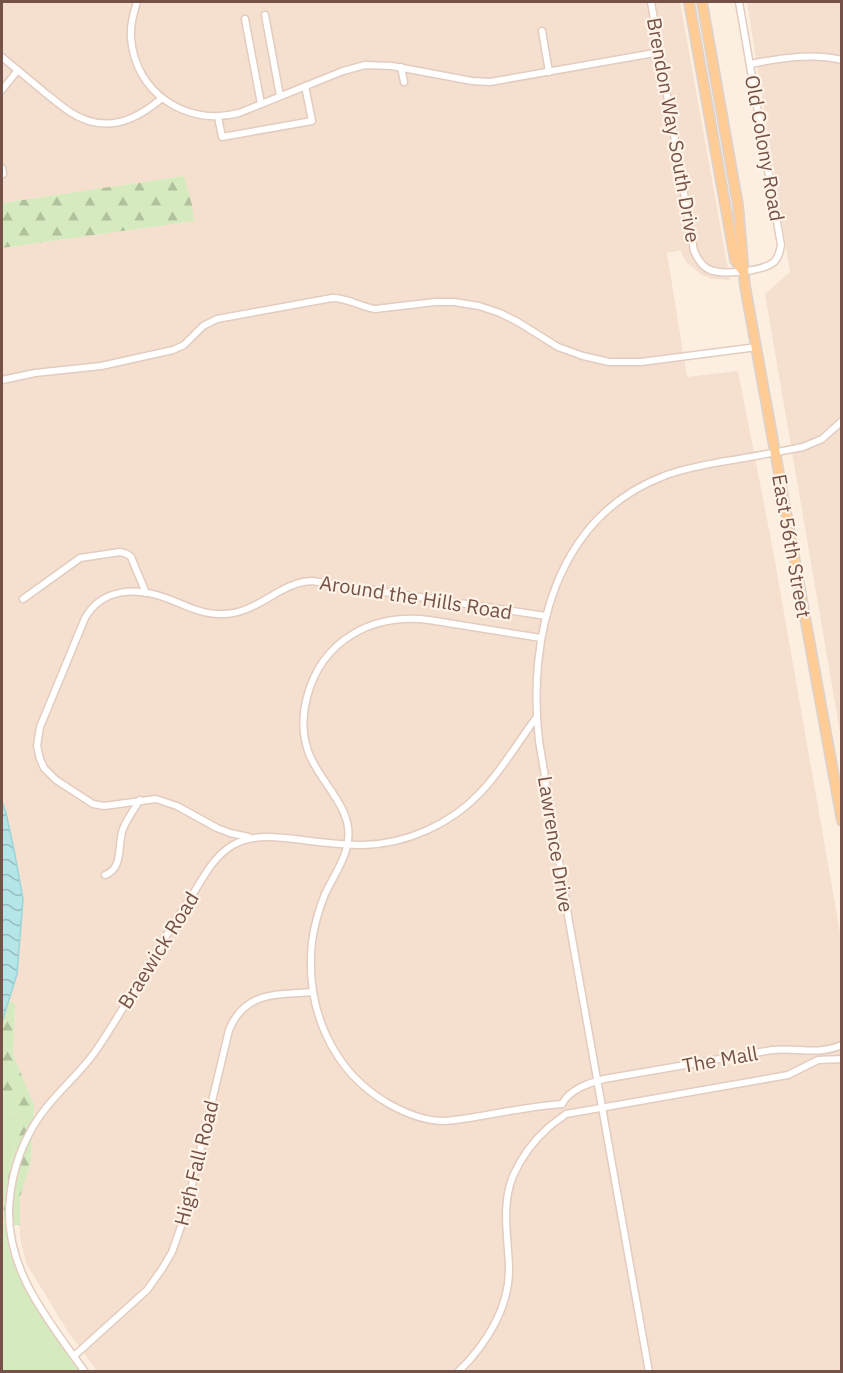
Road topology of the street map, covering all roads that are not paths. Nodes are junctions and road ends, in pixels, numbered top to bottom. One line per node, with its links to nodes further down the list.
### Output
1 (137, 2): 20 (street)
2 (651, 2): 9 (street, Brendon Way South Drive)
3 (689, 2): 24 (main road, East 56th Street)
4 (702, 2): 24 (main road, East 56th Street)
5 (738, 2): 12 (street, Old Colony Road)
6 (265, 15): 19 (street)
7 (245, 19): 21 (street)
8 (542, 31): 15 (street)
9 (660, 52): 15 (street); 23 (street, Brendon Way South Drive)
10 (2, 57): 14 (street)
11 (842, 60): 12 (street)
12 (750, 64): 24 (street, Old Colony Road)
13 (401, 67): 15 (street); 16 (street); 17 (street)
14 (18, 70): 18 (street); 20 (street)
15 (549, 72)
16 (404, 82)
17 (305, 86): 19 (street); 22 (street)
18 (2, 90)
19 (280, 96): 21 (street)
20 (162, 98): 22 (street)
21 (261, 105): 22 (street)
22 (218, 117)
23 (698, 259): 24 (street, Old Colony Road)
24 (743, 271): 25 (main road, East 56th Street)
25 (757, 347): 26 (street); 28 (main road, East 56th Street)
26 (2, 380)
27 (842, 421): 28 (street, Lawrence Drive)
28 (776, 453): 31 (street, Lawrence Drive); 35 (main road, East 56th Street)
29 (146, 593): 30 (street); 31 (street, Around the Hills Road); 34 (street, Around the Hills Road)
30 (23, 599)
31 (546, 616): 32 (street, Lawrence Drive)
32 (541, 639): 33 (street, Lawrence Drive); 37 (street)
33 (536, 717): 37 (street, Braewick Road); 44 (street, Lawrence Drive)
34 (140, 800): 36 (street, Around the Hills Road); 38 (street)
35 (842, 821)
36 (253, 838): 37 (street, Braewick Road); 48 (street, Braewick Road)
37 (347, 845): 39 (street)
38 (105, 875)
39 (312, 992): 45 (street); 48 (street, High Fall Road)
40 (840, 1046): 41 (street, The Mall); 42 (street)
41 (820, 1051): 43 (street); 44 (street, The Mall)
42 (841, 1058): 43 (street, The Mall)
43 (822, 1060): 46 (street, The Mall)
44 (597, 1081): 45 (street, The Mall); 46 (street, Lawrence Drive)
45 (562, 1104): 47 (street)
46 (603, 1108): 47 (street, The Mall); 51 (street, Lawrence Drive)
47 (566, 1114): 50 (street)
48 (74, 1356): 49 (street, Braewick Road)
49 (84, 1371)
50 (458, 1371)
51 (649, 1371)

